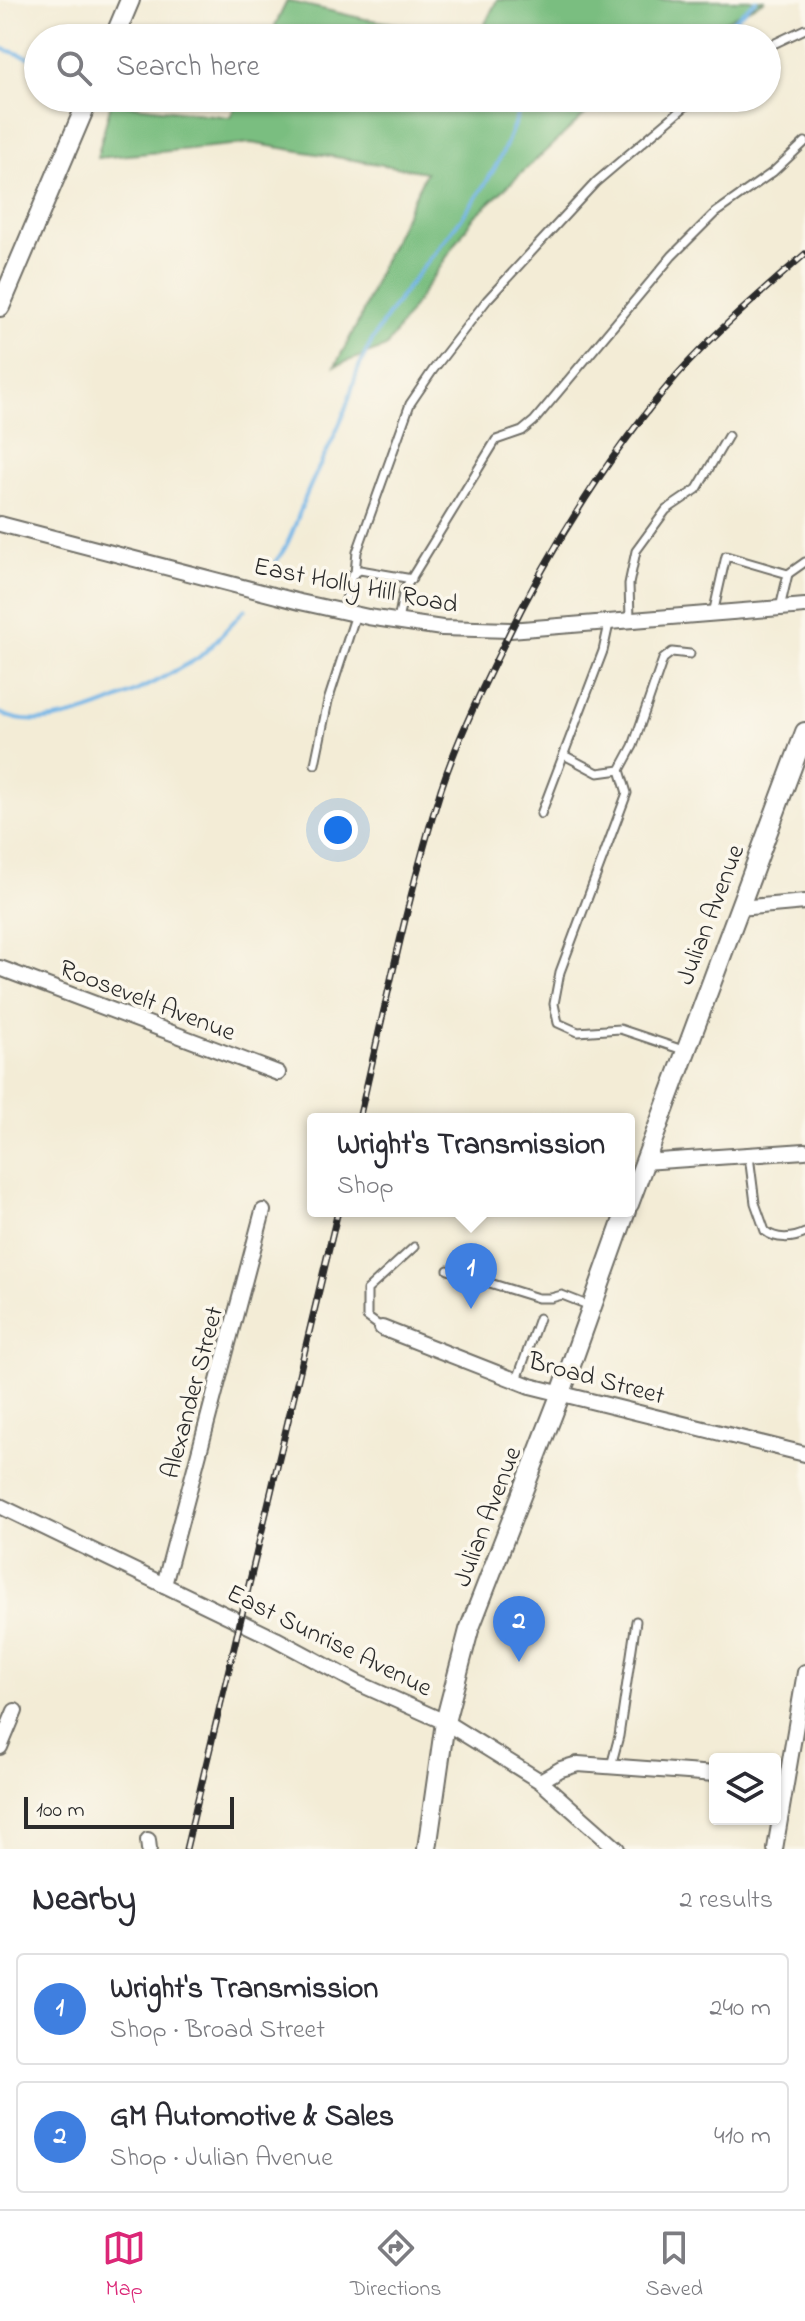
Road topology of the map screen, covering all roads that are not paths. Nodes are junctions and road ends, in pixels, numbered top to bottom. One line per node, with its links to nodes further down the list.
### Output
1 (130, 0): 2 (street)
2 (120, 24)
3 (805, 29): 4 (lane)
4 (781, 40)
5 (83, 112): 8 (street)
6 (678, 112): 12 (lane)
7 (805, 142): 14 (lane)
8 (0, 307)
9 (728, 436): 19 (lane)
10 (0, 524): 17 (street, East Holly Hill Road)
11 (805, 562): 13 (lane)
12 (355, 573): 14 (lane); 17 (lane)
13 (788, 574): 16 (lane); 18 (lane)
14 (412, 579): 20 (lane)
15 (805, 606): 16 (street, East Holly Hill Road)
16 (780, 608): 18 (street, East Holly Hill Road)
17 (350, 612): 20 (street, East Holly Hill Road); 25 (lane)
18 (713, 614): 19 (street, East Holly Hill Road)
19 (630, 621): 21 (street, East Holly Hill Road)
20 (397, 622): 21 (street, East Holly Hill Road)
21 (609, 624): 24 (lane)
22 (690, 654): 26 (lane)
23 (805, 732): 29 (street, Julian Avenue)
24 (564, 755): 26 (lane); 27 (lane)
25 (315, 764)
26 (620, 770): 31 (lane)
27 (541, 814)
28 (805, 902): 29 (street)
29 (739, 908): 31 (street, Julian Avenue)
30 (0, 968): 32 (street, Roosevelt Avenue)
31 (685, 1051): 35 (street, Julian Avenue)
32 (278, 1073)
33 (805, 1151): 34 (street)
34 (749, 1156): 35 (street); 39 (lane)
35 (644, 1162): 36 (street, Julian Avenue)
36 (635, 1187)
37 (263, 1211): 49 (street, Alexander Street)
38 (624, 1217): 42 (street, Julian Avenue)
39 (805, 1233)
40 (414, 1247): 44 (lane)
41 (448, 1270): 42 (lane)
42 (592, 1307): 46 (street, Julian Avenue)
43 (539, 1318): 45 (lane)
44 (382, 1328): 45 (street, Broad Street)
45 (517, 1381): 46 (street, Broad Street)
46 (561, 1393): 47 (street, Broad Street); 53 (street, Julian Avenue)
47 (805, 1454)
48 (0, 1506): 49 (street, East Sunrise Avenue)
49 (164, 1585): 53 (street, East Sunrise Avenue)
50 (636, 1621): 55 (lane)
51 (805, 1672): 58 (street)
52 (15, 1711): 54 (street)
53 (445, 1722): 57 (street, East Sunrise Avenue); 60 (street, Julian Avenue)
54 (0, 1747)
55 (611, 1766): 56 (street); 57 (street)
56 (709, 1774)
57 (540, 1781): 61 (street, East Sunrise Avenue)
58 (781, 1783)
59 (777, 1825): 62 (street)
60 (427, 1849)
61 (617, 1849)
62 (775, 1849)

